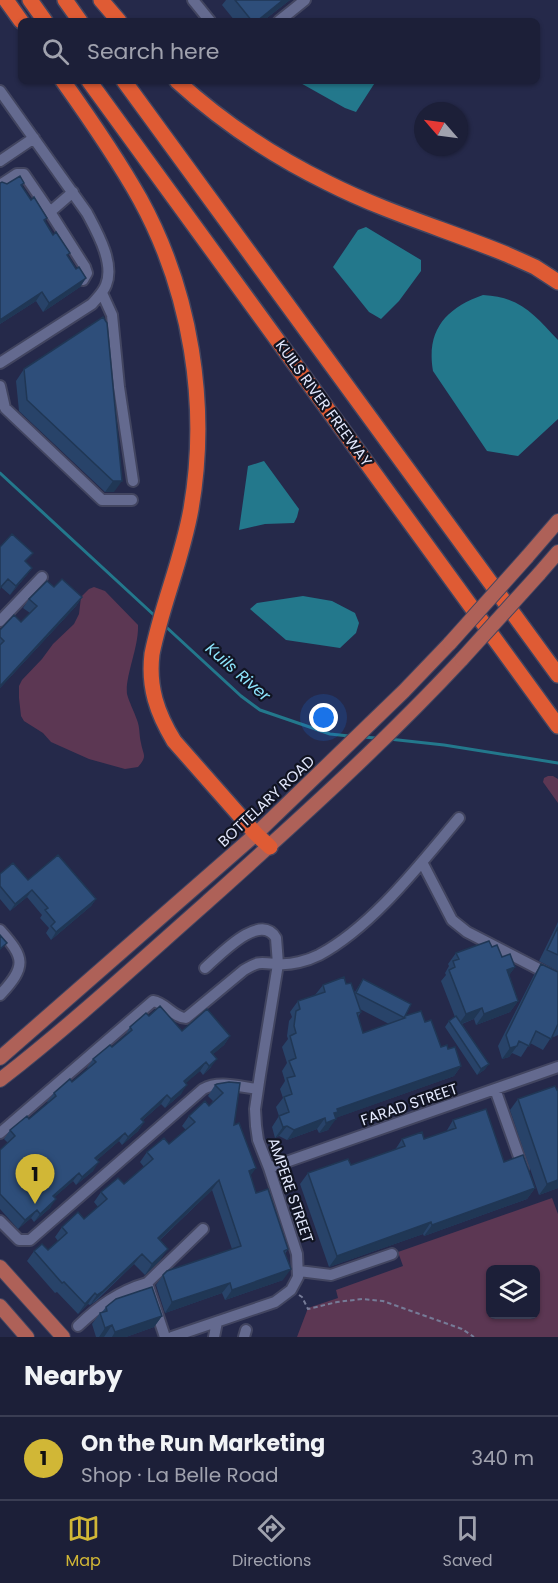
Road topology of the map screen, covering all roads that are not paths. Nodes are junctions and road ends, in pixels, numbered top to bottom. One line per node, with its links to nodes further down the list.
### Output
1 (6, 0): 7 (highway)
2 (30, 0): 8 (highway)
3 (65, 0): 9 (highway)
4 (101, 0): 10 (highway)
5 (193, 0): 11 (street)
6 (305, 0): 12 (street)
7 (19, 18)
8 (43, 18)
9 (78, 18)
10 (116, 18)
11 (208, 18)
12 (283, 18)
13 (65, 84): 37 (highway)
14 (90, 84): 35 (highway, KUILS RIVER FREEWAY)
15 (126, 84): 34 (highway, KUILS RIVER FREEWAY)
16 (181, 84): 24 (highway)
17 (0, 91): 18 (street)
18 (34, 138): 19 (street); 21 (street)
19 (0, 161)
20 (0, 185): 22 (street)
21 (73, 192): 22 (street); 25 (street)
22 (50, 212): 23 (street)
23 (83, 280)
24 (558, 282)
25 (102, 293): 26 (street); 28 (street)
26 (0, 363)
27 (0, 386): 29 (street)
28 (133, 481)
29 (132, 500)
30 (558, 521): 37 (main road, BOTTELARY ROAD, bridge)
31 (558, 552): 38 (main road, bridge)
32 (42, 577): 33 (street)
33 (0, 621)
34 (558, 675)
35 (558, 726)
36 (459, 818): 39 (street)
37 (256, 834): 38 (highway); 45 (main road, BOTTELARY ROAD)
38 (270, 847): 47 (main road)
39 (422, 862): 42 (street); 43 (street)
40 (0, 930): 44 (street)
41 (205, 968): 42 (street)
42 (278, 968): 48 (street, AMPERE STREET); 50 (street)
43 (558, 979)
44 (0, 995)
45 (0, 1058)
46 (558, 1067): 49 (street, FARAD STREET)
47 (3, 1079)
48 (258, 1089): 51 (street, AMPERE STREET); 53 (street)
49 (495, 1089): 51 (street, FARAD STREET); 52 (street)
50 (0, 1133)
51 (269, 1168): 57 (street, AMPERE STREET)
52 (528, 1183)
53 (0, 1221)
54 (203, 1229): 58 (street)
55 (392, 1254): 57 (street)
56 (0, 1267): 61 (main road)
57 (299, 1271): 60 (street)
58 (147, 1283): 61 (street); 63 (street)
59 (0, 1306): 62 (main road)
60 (217, 1322): 64 (street); 65 (street)
61 (67, 1333)
62 (27, 1337)
63 (165, 1337)
64 (172, 1337)
65 (214, 1337)

